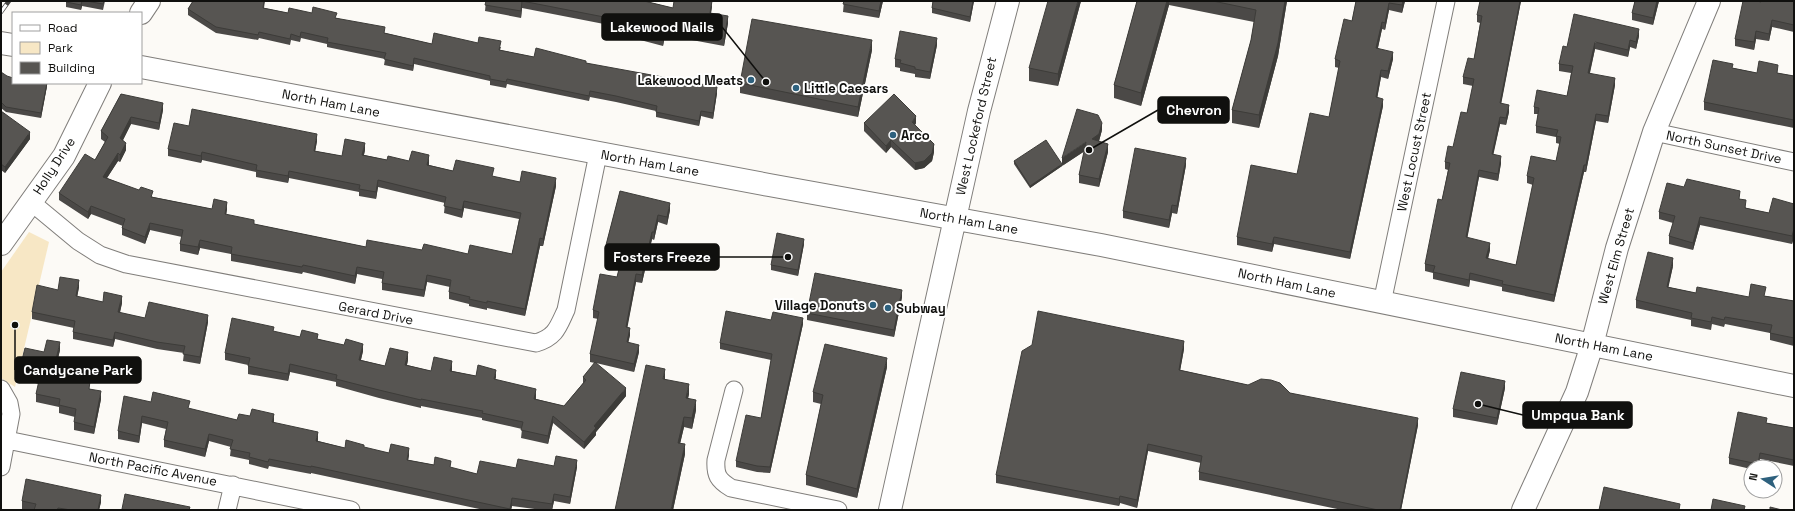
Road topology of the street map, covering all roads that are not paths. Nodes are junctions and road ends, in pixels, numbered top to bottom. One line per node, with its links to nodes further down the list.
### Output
1 (149, 1): 5 (main road)
2 (1008, 1): 14 (main road, West Lockeford Street)
3 (1446, 1): 16 (street, West Locust Street)
4 (1709, 1): 10 (main road, West Elm Street)
5 (142, 12)
6 (1, 43): 7 (main road)
7 (12, 45)
8 (142, 67): 11 (main road, North Ham Lane)
9 (100, 84): 13 (main road, Holly Drive)
10 (1654, 132): 12 (street, North Sunset Drive); 17 (main road, West Elm Street)
11 (598, 154): 13 (street, Gerard Drive); 14 (main road, North Ham Lane)
12 (1794, 162)
13 (31, 202): 15 (main road, Holly Drive)
14 (954, 219): 16 (main road, North Ham Lane); 27 (main road, West Lockeford Street)
15 (1, 244)
16 (1382, 303): 17 (main road, North Ham Lane)
17 (1592, 345): 18 (main road, North Ham Lane); 28 (main road, West Elm Street)
18 (1794, 386)
19 (1, 389): 21 (street)
20 (734, 390): 26 (street)
21 (7, 440): 22 (street); 23 (street, North Pacific Avenue)
22 (1, 467)
23 (233, 485): 24 (street); 25 (street, North Pacific Avenue)
24 (227, 510)
25 (351, 510)
26 (838, 510)
27 (890, 510)
28 (1523, 510)

